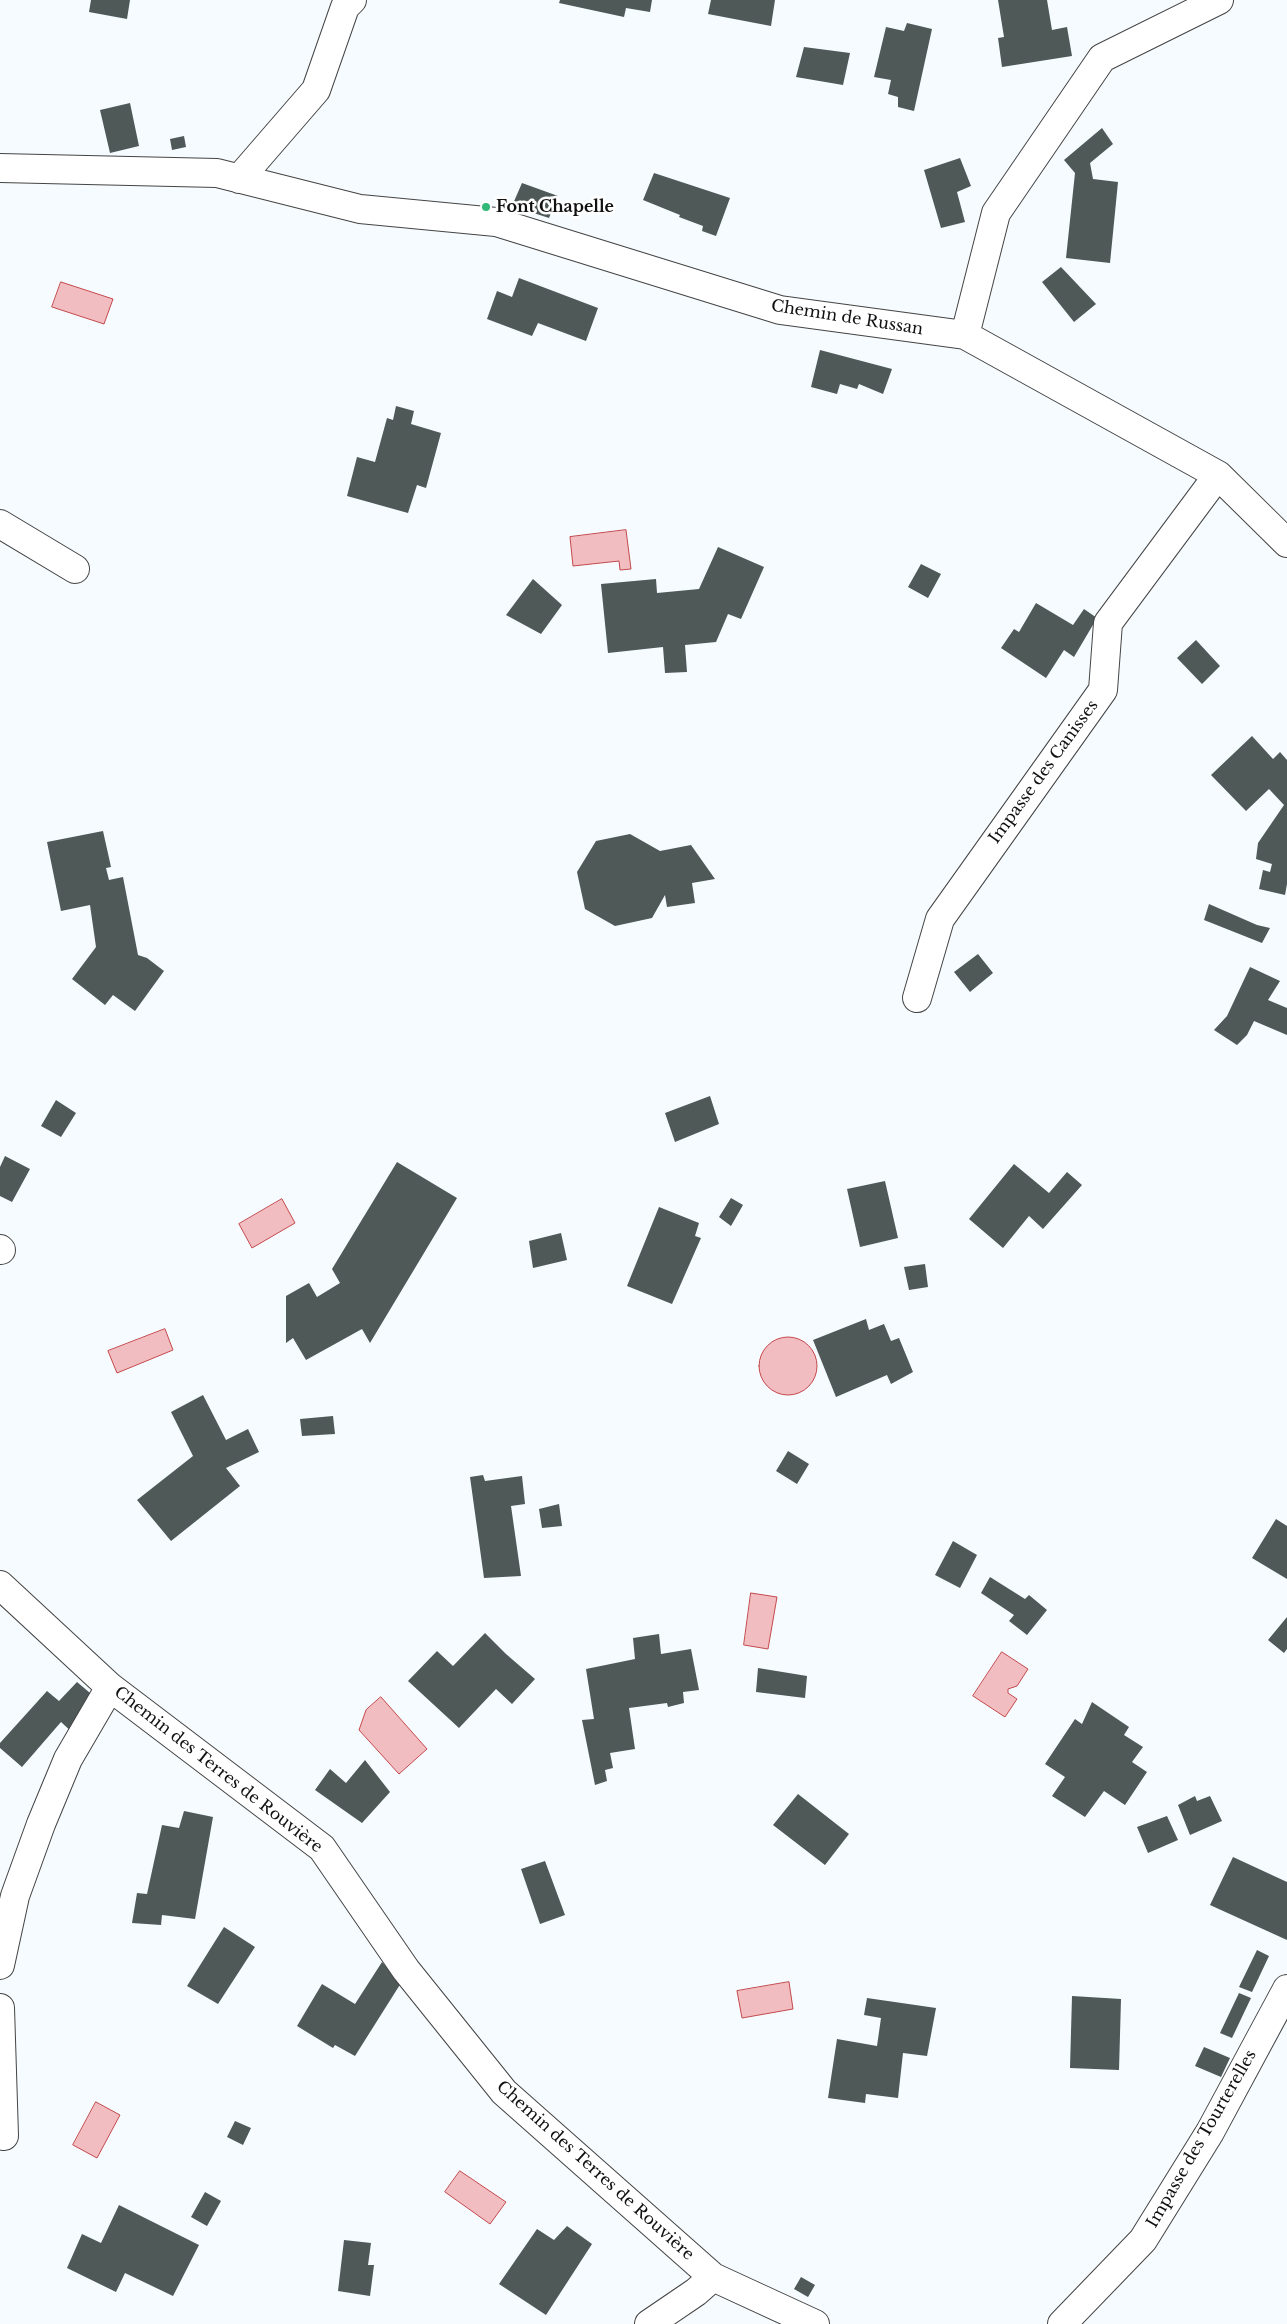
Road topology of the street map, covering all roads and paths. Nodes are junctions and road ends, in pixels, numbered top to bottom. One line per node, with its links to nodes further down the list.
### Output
1 (352, 0): 4 (street)
2 (1219, 0): 5 (street)
3 (0, 168): 4 (street, Chemin de Russan)
4 (239, 179): 5 (street, Chemin de Russan)
5 (965, 335): 6 (street, Chemin de Russan)
6 (1218, 476): 8 (street, Chemin de Russan); 10 (street, Impasse des Canisses)
7 (0, 524): 9 (street)
8 (1287, 543)
9 (75, 568)
10 (917, 998)
11 (0, 1585): 12 (street, Chemin des Terres de Rouvière)
12 (110, 1687): 13 (street); 17 (street, Chemin des Terres de Rouvière)
13 (0, 1965)
14 (1287, 1989): 20 (street, Impasse des Tourterelles)
15 (0, 2008): 16 (street)
16 (4, 2136)
17 (713, 2277): 18 (street); 19 (street, Chemin des Terres de Rouvière)
18 (648, 2324)
19 (814, 2324)
20 (1062, 2324)

